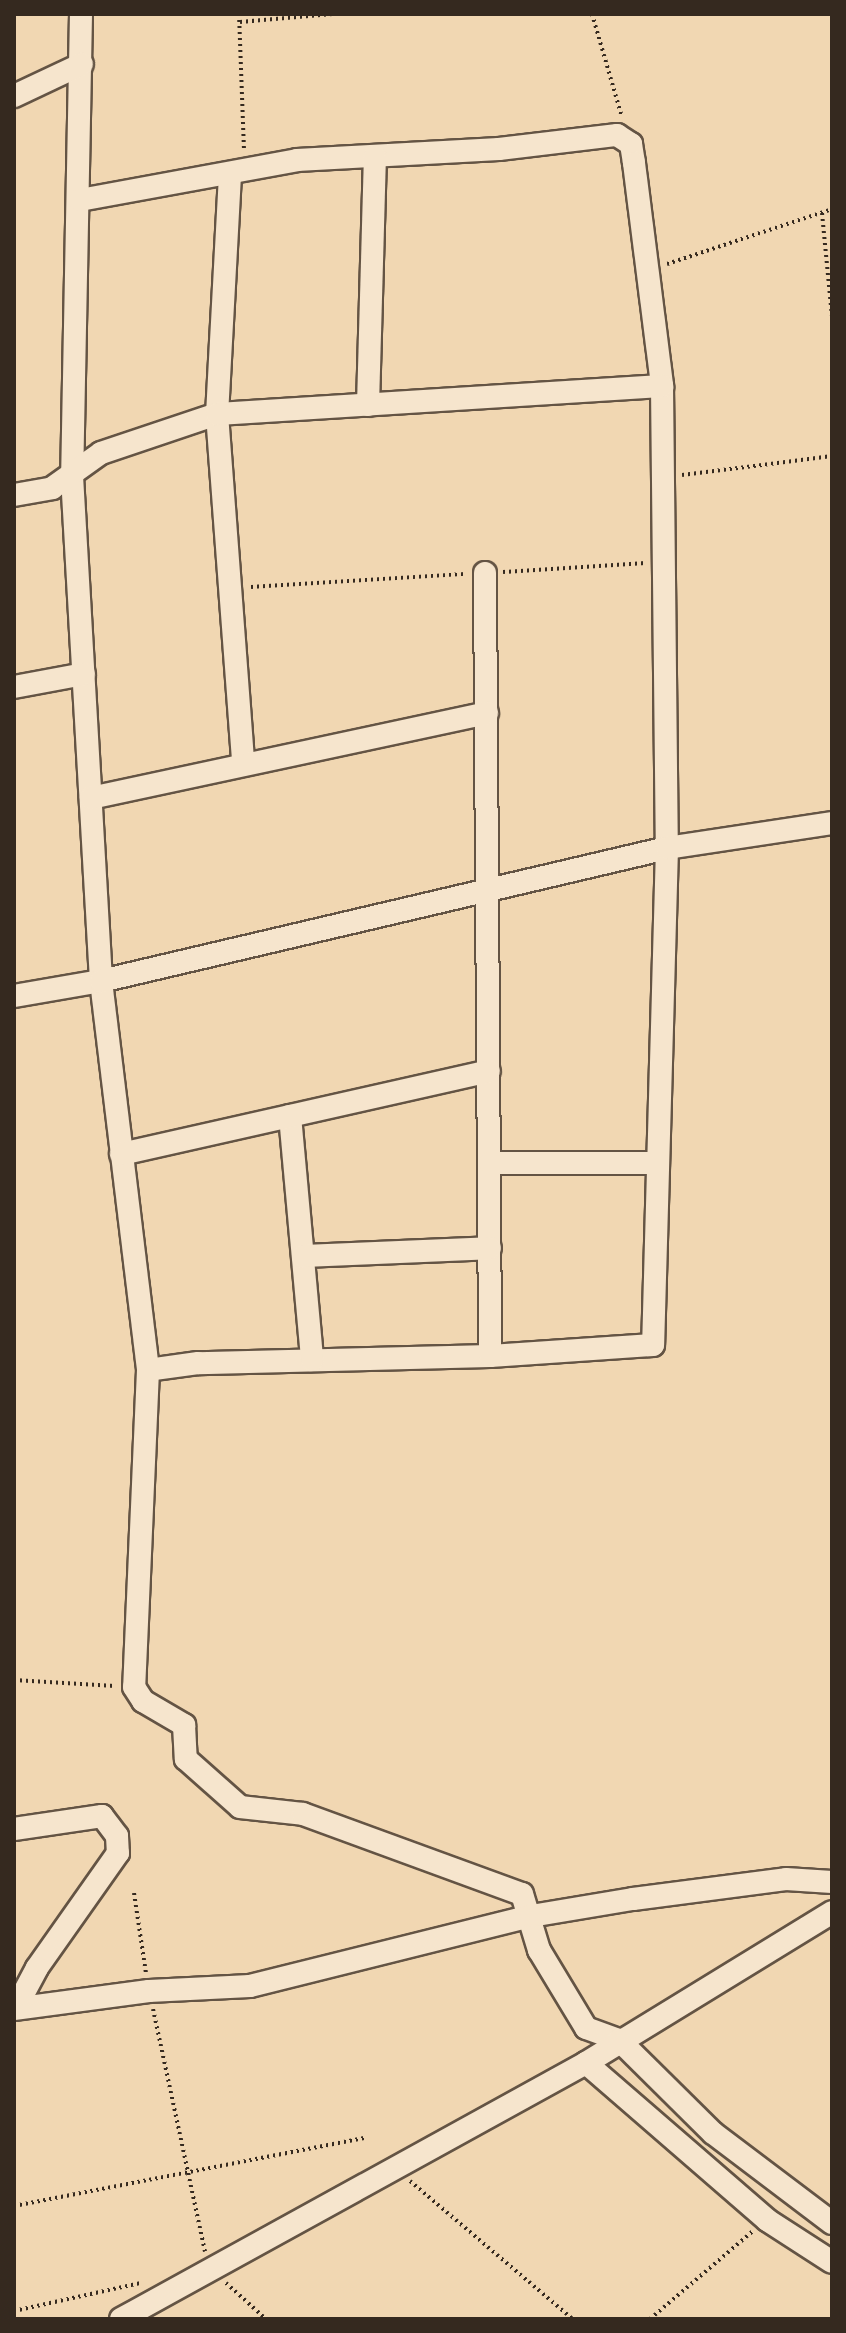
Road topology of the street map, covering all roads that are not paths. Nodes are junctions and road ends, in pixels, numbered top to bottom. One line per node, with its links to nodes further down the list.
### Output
1 (81, 14): 2 (street)
2 (82, 64): 3 (street); 6 (street)
3 (14, 96)
4 (375, 157): 5 (street); 7 (street); 8 (street)
5 (237, 174): 6 (street); 9 (street)
6 (80, 200): 10 (street)
7 (662, 386): 8 (street); 19 (street)
8 (368, 405): 9 (street)
9 (217, 414): 10 (street); 16 (street)
10 (72, 476): 11 (street); 13 (street)
11 (14, 495)
12 (485, 573): 15 (street)
13 (84, 674): 14 (street); 17 (street)
14 (14, 687)
15 (487, 713): 16 (street); 20 (street)
16 (243, 762): 17 (street)
17 (91, 798): 21 (street)
18 (832, 823): 19 (street)
19 (667, 848): 20 (street); 27 (street)
20 (489, 890): 21 (street); 23 (street)
21 (101, 981): 22 (street); 25 (street)
22 (14, 996)
23 (489, 1071): 24 (street); 26 (street)
24 (290, 1116): 25 (street); 29 (street)
25 (121, 1154): 32 (street)
26 (490, 1163): 27 (street); 28 (street)
27 (658, 1163): 30 (street)
28 (490, 1248): 29 (street); 30 (street)
29 (303, 1256): 31 (street)
30 (490, 1356): 31 (street)
31 (312, 1360): 32 (street)
32 (148, 1370): 36 (street)
33 (14, 1829): 37 (street)
34 (832, 1882): 36 (street)
35 (832, 1912): 38 (street)
36 (531, 1916): 37 (street); 38 (street)
37 (18, 2008)
38 (619, 2040): 39 (street); 40 (street)
39 (586, 2063): 41 (street); 42 (street)
40 (832, 2223)
41 (832, 2262)
42 (121, 2319)

